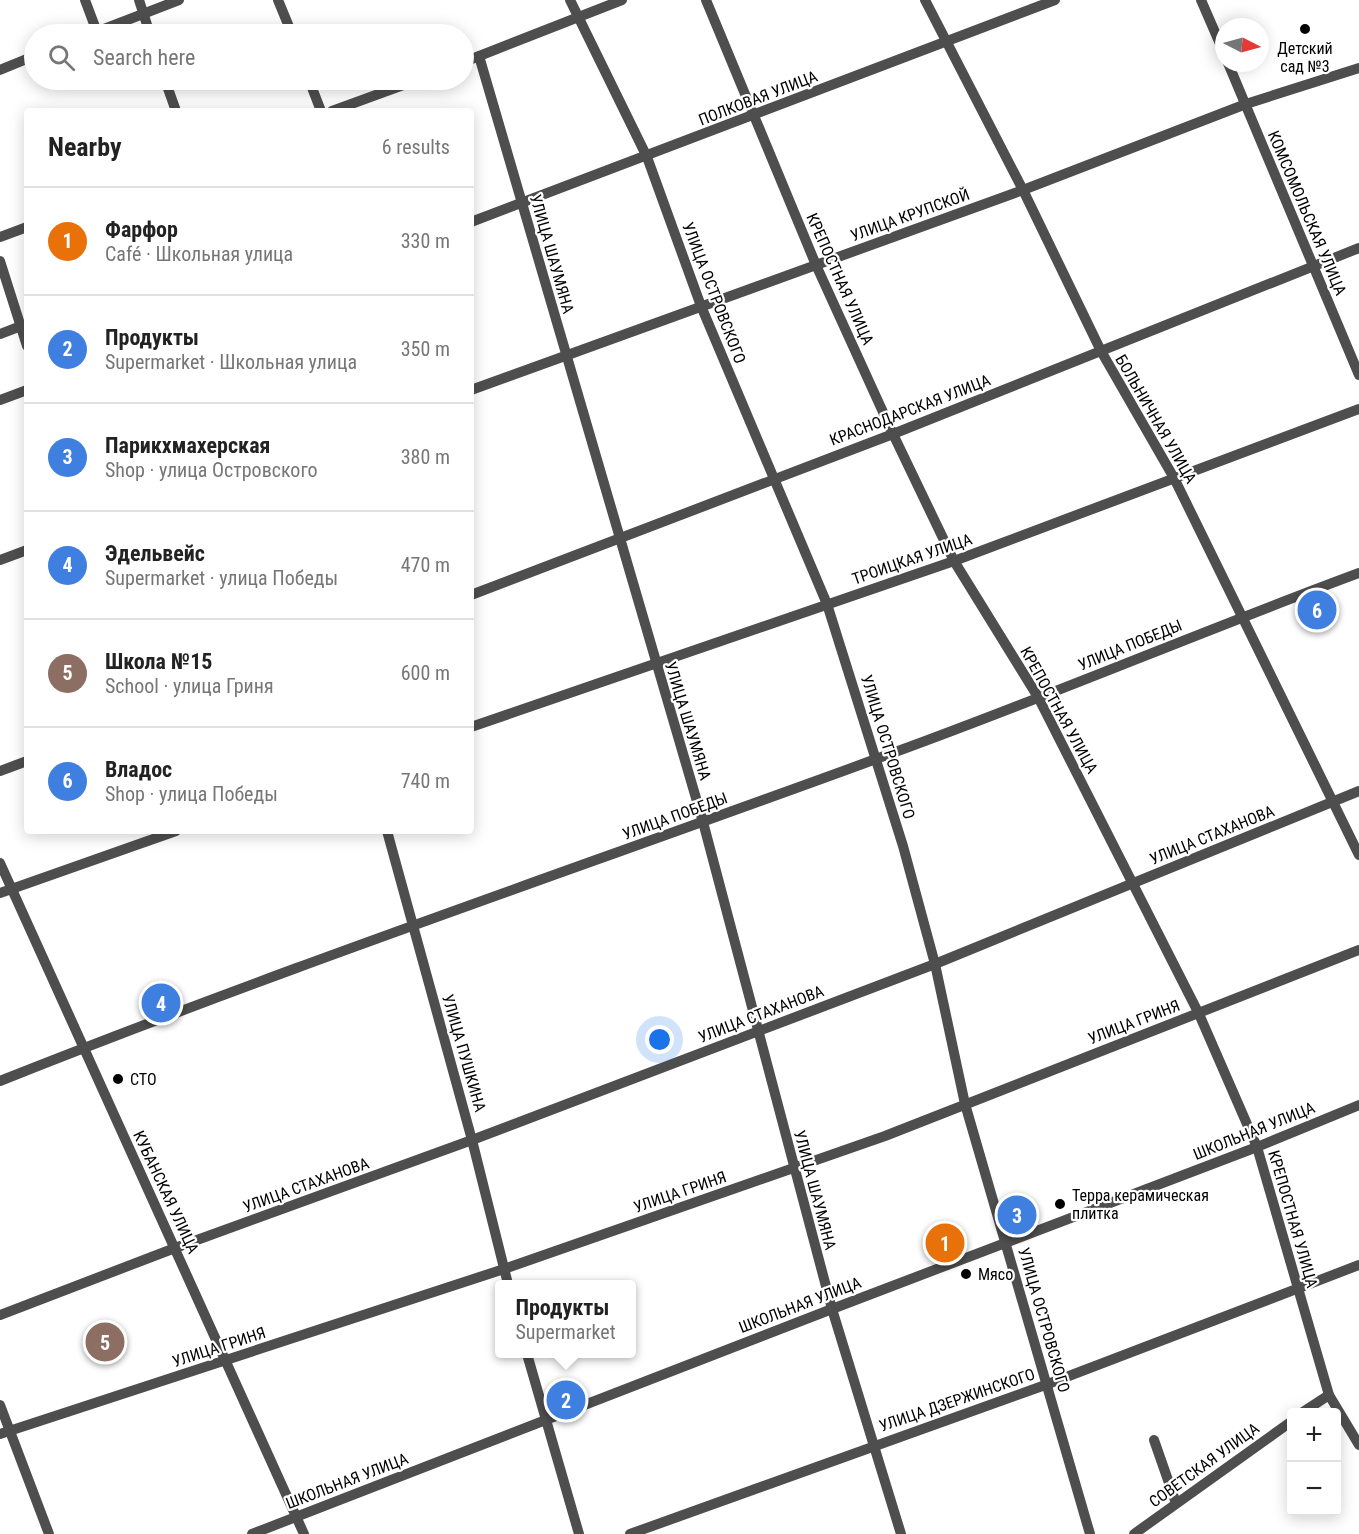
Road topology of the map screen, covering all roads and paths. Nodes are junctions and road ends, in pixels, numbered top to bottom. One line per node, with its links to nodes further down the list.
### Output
1 (85, 0): 13 (street)
2 (139, 0): 11 (street)
3 (179, 0): 11 (street)
4 (278, 0): 16 (street)
5 (570, 0): 12 (street, УЛИЦА ОСТРОВСКОГО)
6 (622, 0): 12 (street)
7 (706, 0): 32 (street, КРЕПОСТНАЯ УЛИЦА)
8 (925, 0): 18 (street, БОЛЬНИЧНАЯ УЛИЦА)
9 (1055, 0): 18 (street, ПОЛКОВАЯ УЛИЦА)
10 (1201, 0): 17 (street)
11 (143, 14): 14 (street); 15 (street)
12 (579, 17): 19 (street); 33 (street, УЛИЦА ОСТРОВСКОГО)
13 (92, 24)
14 (117, 24)
15 (146, 24)
16 (288, 24)
17 (1215, 32)
18 (945, 43): 32 (street, ПОЛКОВАЯ УЛИЦА); 34 (street, БОЛЬНИЧНАЯ УЛИЦА)
19 (479, 56): 20 (street); 35 (street, УЛИЦА ШАУМЯНА)
20 (474, 58)
21 (24, 60): 23 (street)
22 (1359, 68): 28 (street, УЛИЦА КРУПСКОЙ)
23 (0, 70)
24 (1232, 72): 28 (street, КОМСОМОЛЬСКАЯ УЛИЦА)
25 (169, 90): 29 (street)
26 (313, 90): 30 (street)
27 (390, 90): 31 (street)
28 (1246, 104): 34 (street, УЛИЦА КРУПСКОЙ); 42 (street, КОМСОМОЛЬСКАЯ УЛИЦА)
29 (175, 108)
30 (320, 108)
31 (340, 108)
32 (753, 116): 33 (street, ПОЛКОВАЯ УЛИЦА); 41 (street, КРЕПОСТНАЯ УЛИЦА)
33 (647, 157): 35 (street, ПОЛКОВАЯ УЛИЦА); 43 (street, УЛИЦА ОСТРОВСКОГО)
34 (1023, 190): 41 (street, УЛИЦА КРУПСКОЙ); 47 (street, БОЛЬНИЧНАЯ УЛИЦА)
35 (521, 203): 36 (street, ПОЛКОВАЯ УЛИЦА); 48 (street, УЛИЦА ШАУМЯНА)
36 (474, 221)
37 (24, 228): 38 (street)
38 (0, 237)
39 (1359, 249): 42 (street, КРАСНОДАРСКАЯ УЛИЦА)
40 (0, 261): 44 (street)
41 (816, 265): 43 (street, УЛИЦА КРУПСКОЙ); 54 (street, КРЕПОСТНАЯ УЛИЦА)
42 (1312, 266): 47 (street, КРАСНОДАРСКАЯ УЛИЦА); 49 (street, КОМСОМОЛЬСКАЯ УЛИЦА)
43 (701, 306): 48 (street, УЛИЦА КРУПСКОЙ); 55 (street, УЛИЦА ОСТРОВСКОГО)
44 (21, 326): 45 (street); 46 (street)
45 (0, 334)
46 (24, 336)
47 (1101, 351): 54 (street, КРАСНОДАРСКАЯ УЛИЦА); 56 (street, БОЛЬНИЧНАЯ УЛИЦА)
48 (566, 355): 50 (street, УЛИЦА КРУПСКОЙ); 57 (street, УЛИЦА ШАУМЯНА)
49 (1359, 375)
50 (474, 389)
51 (24, 391): 52 (street)
52 (0, 400)
53 (1359, 409): 56 (street, ТРОИЦКАЯ УЛИЦА)
54 (892, 434): 55 (street, КРАСНОДАРСКАЯ УЛИЦА); 60 (street, КРЕПОСТНАЯ УЛИЦА)
55 (774, 478): 57 (street, КРАСНОДАРСКАЯ УЛИЦА); 63 (street, УЛИЦА ОСТРОВСКОГО)
56 (1174, 478): 60 (street, ТРОИЦКАЯ УЛИЦА); 64 (street, БОЛЬНИЧНАЯ УЛИЦА)
57 (621, 540): 62 (street, КРАСНОДАРСКАЯ УЛИЦА); 65 (street, УЛИЦА ШАУМЯНА)
58 (24, 551): 59 (street)
59 (0, 560)
60 (954, 561): 63 (street, ТРОИЦКАЯ УЛИЦА); 66 (street, КРЕПОСТНАЯ УЛИЦА)
61 (1359, 573): 64 (street, УЛИЦА ПОБЕДЫ)
62 (474, 594)
63 (827, 604): 65 (street, ТРОИЦКАЯ УЛИЦА); 68 (street, УЛИЦА ОСТРОВСКОГО)
64 (1242, 616): 66 (street, УЛИЦА ПОБЕДЫ); 72 (street, БОЛЬНИЧНАЯ УЛИЦА)
65 (655, 662): 67 (street, ТРОИЦКАЯ УЛИЦА); 73 (street, УЛИЦА ШАУМЯНА)
66 (1038, 697): 68 (street, УЛИЦА ПОБЕДЫ); 78 (street, КРЕПОСТНАЯ УЛИЦА)
67 (474, 726)
68 (877, 759): 73 (street, УЛИЦА ПОБЕДЫ); 82 (street, УЛИЦА ОСТРОВСКОГО)
69 (24, 762): 70 (street)
70 (0, 771)
71 (1359, 791): 72 (street, УЛИЦА СТАХАНОВА)
72 (1333, 802): 76 (street, БОЛЬНИЧНАЯ УЛИЦА); 78 (street, УЛИЦА СТАХАНОВА)
73 (703, 822): 80 (street, УЛИЦА ПОБЕДЫ); 84 (street, УЛИЦА ШАУМЯНА)
74 (167, 834): 79 (street)
75 (388, 834): 80 (street, УЛИЦА ПУШКИНА)
76 (1359, 855)
77 (0, 863): 79 (street, КУБАНСКАЯ УЛИЦА)
78 (1134, 882): 82 (street, УЛИЦА СТАХАНОВА); 83 (street, КРЕПОСТНАЯ УЛИЦА)
79 (5, 891): 85 (street, КУБАНСКАЯ УЛИЦА)
80 (413, 926): 85 (street, УЛИЦА ПОБЕДЫ); 89 (street, УЛИЦА ПУШКИНА)
81 (1359, 950): 83 (street, УЛИЦА ГРИНЯ)
82 (935, 964): 84 (street, УЛИЦА СТАХАНОВА); 87 (street, УЛИЦА ОСТРОВСКОГО)
83 (1199, 1014): 87 (street, УЛИЦА ГРИНЯ); 90 (street, КРЕПОСТНАЯ УЛИЦА)
84 (759, 1031): 89 (street, УЛИЦА СТАХАНОВА); 91 (street, УЛИЦА ШАУМЯНА)
85 (85, 1048): 86 (street, УЛИЦА ПОБЕДЫ); 93 (street, КУБАНСКАЯ УЛИЦА)
86 (0, 1082)
87 (965, 1104): 91 (street, УЛИЦА ГРИНЯ); 92 (street, УЛИЦА ОСТРОВСКОГО)
88 (1359, 1105): 90 (street, ШКОЛЬНАЯ УЛИЦА)
89 (472, 1140): 93 (street, УЛИЦА СТАХАНОВА); 95 (street, УЛИЦА ПУШКИНА)
90 (1257, 1147): 92 (street, ШКОЛЬНАЯ УЛИЦА); 97 (street, КРЕПОСТНАЯ УЛИЦА)
91 (793, 1168): 95 (street, УЛИЦА ГРИНЯ); 98 (street, УЛИЦА ШАУМЯНА)
92 (1006, 1244): 98 (street, ШКОЛЬНАЯ УЛИЦА); 102 (street, УЛИЦА ОСТРОВСКОГО)
93 (175, 1248): 99 (street, УЛИЦА СТАХАНОВА); 101 (street, КУБАНСКАЯ УЛИЦА)
94 (1359, 1265): 97 (street, УЛИЦА ДЗЕРЖИНСКОГО)
95 (504, 1269): 96 (street, УЛИЦА ПУШКИНА); 101 (street, УЛИЦА ГРИНЯ)
96 (507, 1280)
97 (1298, 1288): 102 (street, УЛИЦА ДЗЕРЖИНСКОГО); 103 (street, КРЕПОСТНАЯ УЛИЦА)
98 (832, 1309): 106 (street, ШКОЛЬНАЯ УЛИЦА); 110 (street, УЛИЦА ШАУМЯНА)
99 (0, 1315)
100 (528, 1358): 106 (street)
101 (227, 1360): 108 (street, УЛИЦА ГРИНЯ); 113 (street, КУБАНСКАЯ УЛИЦА)
102 (1048, 1384): 110 (street, УЛИЦА ДЗЕРЖИНСКОГО); 120 (street, УЛИЦА ОСТРОВСКОГО)
103 (1329, 1395): 105 (street); 111 (street, КРЕПОСТНАЯ УЛИЦА)
104 (0, 1405): 108 (street)
105 (1311, 1408)
106 (546, 1421): 113 (street, ШКОЛЬНАЯ УЛИЦА); 117 (street)
107 (1287, 1425): 112 (street, СОВЕТСКАЯ УЛИЦА)
108 (5, 1432): 114 (street)
109 (1154, 1440): 112 (street)
110 (874, 1444): 118 (street, УЛИЦА ДЗЕРЖИНСКОГО); 119 (street, УЛИЦА ШАУМЯНА)
111 (1359, 1445)
112 (1176, 1503): 121 (street, СОВЕТСКАЯ УЛИЦА)
113 (298, 1516): 115 (street, ШКОЛЬНАЯ УЛИЦА); 116 (street, КУБАНСКАЯ УЛИЦА)
114 (50, 1534)
115 (252, 1534)
116 (304, 1534)
117 (579, 1534)
118 (630, 1534)
119 (901, 1534)
120 (1090, 1534)
121 (1134, 1534)

